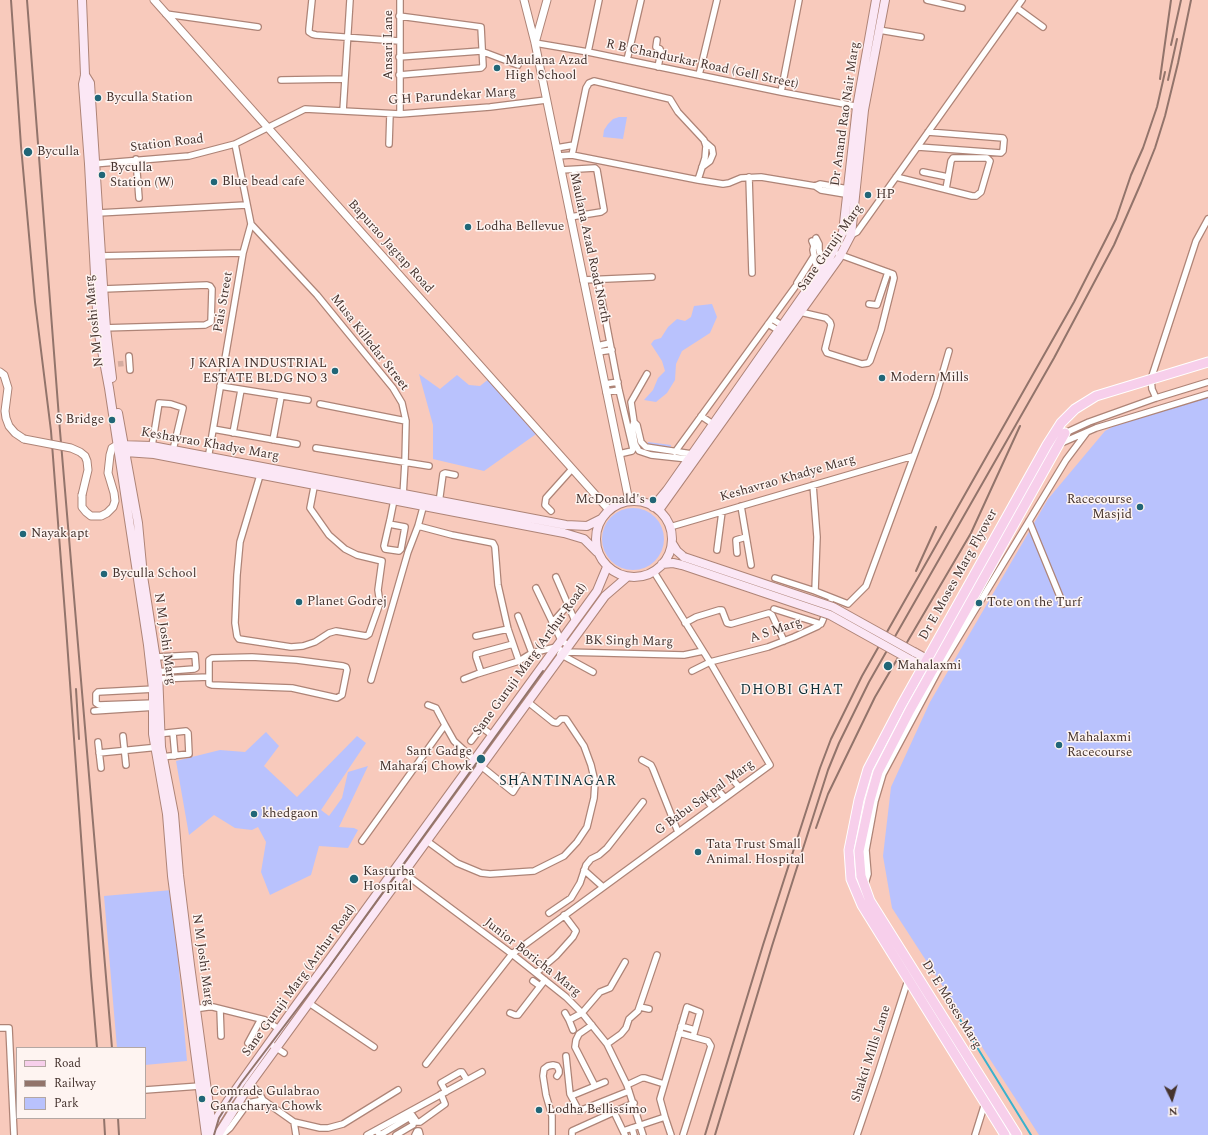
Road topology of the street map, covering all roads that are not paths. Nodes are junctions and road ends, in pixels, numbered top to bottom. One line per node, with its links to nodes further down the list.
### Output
1 (82, 0): 54 (main road, N M Joshi Marg)
2 (154, 0): 18 (street, Bapurao Jagtap Road)
3 (312, 0): 24 (street)
4 (350, 0): 24 (street)
5 (400, 0): 19 (street, Ansari Lane)
6 (524, 0): 27 (street, Maulana Azad Road North)
7 (547, 0): 27 (street)
8 (599, 0): 29 (street)
9 (641, 0): 31 (street)
10 (717, 0): 35 (street)
11 (799, 0): 38 (street)
12 (876, 0): 40 (main road, Dr Anand Rao Nair Marg)
13 (885, 0): 22 (main road, Dr Anand Rao Nair Marg)
14 (927, 0): 16 (street)
15 (1022, 0): 17 (street, Sane Guruji Marg)
16 (962, 8)
17 (1017, 8): 20 (street); 45 (street, Sane Guruji Marg)
18 (166, 14): 21 (street); 44 (street, Bapurao Jagtap Road)
19 (399, 16): 26 (street, Ansari Lane); 28 (street)
20 (1043, 26)
21 (258, 27)
22 (879, 30): 23 (street); 40 (main road, Dr Anand Rao Nair Marg)
23 (921, 36)
24 (347, 37): 26 (street); 36 (street)
25 (657, 40): 33 (street)
26 (399, 41): 30 (street, Ansari Lane)
27 (535, 43): 29 (street, R B Chandurkar Road (Gell Street)); 39 (street, Maulana Azad Road North)
28 (481, 51): 30 (street); 32 (street); 34 (street)
29 (588, 52): 31 (street, R B Chandurkar Road (Gell Street))
30 (399, 57): 34 (street, Ansari Lane)
31 (627, 60): 33 (street, R B Chandurkar Road (Gell Street))
32 (518, 65)
33 (658, 67): 35 (street, R B Chandurkar Road (Gell Street))
34 (399, 75): 43 (street, Ansari Lane)
35 (699, 75): 38 (street, R B Chandurkar Road (Gell Street))
36 (344, 79): 37 (street); 41 (street)
37 (281, 80)
38 (780, 92): 40 (street, R B Chandurkar Road (Gell Street))
39 (546, 100): 43 (street, G H Parundekar Marg); 50 (street, Maulana Azad Road North)
40 (861, 107): 63 (main road, Dr Anand Rao Nair Marg)
41 (343, 111): 42 (street, G H Parundekar Marg); 44 (street, G H Parundekar Marg)
42 (390, 114): 43 (street, G H Parundekar Marg); 47 (street)
43 (400, 114)
44 (267, 128): 46 (street, Station Road); 136 (street, Bapurao Jagtap Road)
45 (928, 132): 49 (street, Sane Guruji Marg); 49 (street)
46 (235, 144): 53 (street, Station Road); 65 (street)
47 (389, 144)
48 (574, 145): 50 (street); 51 (street); 61 (street)
49 (918, 147): 59 (street, Sane Guruji Marg)
50 (556, 148): 52 (street, Maulana Azad Road North)
51 (572, 154): 52 (street); 61 (street)
52 (558, 156): 55 (street, Maulana Azad Road North)
53 (136, 159): 54 (street, Station Road); 64 (street)
54 (92, 164): 66 (main road, N M Joshi Marg); 75 (main road, N M Joshi Marg)
55 (561, 170): 56 (street); 68 (street, Maulana Azad Road North)
56 (574, 170): 67 (street); 67 (street)
57 (922, 172): 60 (street)
58 (749, 177): 61 (street); 63 (street); 79 (street)
59 (896, 177): 62 (street); 72 (street, Sane Guruji Marg)
60 (948, 178): 62 (street); 62 (street)
61 (698, 180)
62 (946, 189)
63 (850, 193): 72 (main road, Dr Anand Rao Nair Marg)
64 (139, 198)
65 (246, 205): 66 (street); 70 (street)
66 (98, 214): 75 (main road, N M Joshi Marg)
67 (582, 215): 68 (street)
68 (570, 217): 82 (street, Maulana Azad Road North)
69 (1208, 219): 71 (street)
70 (251, 224): 73 (street, Pais Street); 115 (street, Musa Killedar Street)
71 (1205, 230): 101 (street)
72 (847, 233): 74 (main road, Sane Guruji Marg)
73 (243, 253): 75 (street); 105 (street, Pais Street)
74 (837, 253): 77 (main road, Sane Guruji Marg); 78 (street); 87 (main road, Sane Guruji Marg)
75 (97, 256): 84 (main road, N M Joshi Marg); 85 (main road, N M Joshi Marg)
76 (814, 256): 77 (street); 80 (street); 88 (street)
77 (824, 266): 80 (main road, Sane Guruji Marg)
78 (888, 272): 86 (street); 87 (street)
79 (752, 273)
80 (818, 274): 91 (main road, Sane Guruji Marg)
81 (652, 277): 83 (street)
82 (583, 280): 83 (street); 93 (street, Maulana Azad Road North)
83 (598, 280): 92 (street)
84 (103, 289): 85 (main road, N M Joshi Marg); 90 (street)
85 (100, 302): 90 (main road, N M Joshi Marg)
86 (869, 304)
87 (800, 312): 91 (main road, Sane Guruji Marg)
88 (772, 319): 89 (street); 91 (street)
89 (768, 324): 91 (street); 114 (street)
90 (102, 328): 127 (main road, N M Joshi Marg)
91 (783, 330): 117 (main road, Sane Guruji Marg)
92 (610, 343): 93 (street); 94 (street)
93 (598, 349): 94 (street); 104 (street, Maulana Azad Road North)
94 (612, 350): 102 (street)
95 (949, 351): 131 (street)
96 (129, 356): 98 (street)
97 (1208, 362): 101 (main road)
98 (130, 370)
99 (0, 372): 127 (street, bridge)
100 (647, 374): 116 (street)
101 (1151, 379): 111 (street); 124 (main road, Dr E Moses Marg Flyover)
102 (618, 382): 104 (street); 107 (street)
103 (1208, 382): 111 (street)
104 (605, 384): 108 (street, Maulana Azad Road North)
105 (220, 386): 106 (street); 118 (street, Pais Street)
106 (241, 390): 110 (street); 120 (street)
107 (619, 390): 108 (street); 130 (street)
108 (606, 392): 130 (street, Maulana Azad Road North)
109 (1208, 394): 119 (street)
110 (281, 396): 112 (street); 122 (street)
111 (1156, 398): 121 (street)
112 (308, 400)
113 (320, 404): 115 (street)
114 (701, 416): 117 (street); 129 (street)
115 (406, 421): 134 (street, Musa Killedar Street)
116 (634, 422): 129 (street); 132 (street)
117 (717, 422): 132 (main road, Sane Guruji Marg); 146 (main road, Sane Guruji Marg)
118 (213, 429): 120 (street); 133 (street, Pais Street)
119 (1087, 432): 124 (street); 151 (street)
120 (233, 433): 122 (street)
121 (1065, 433): 124 (main road, Dr E Moses Marg Flyover)
122 (273, 440): 123 (street)
123 (297, 444)
124 (1053, 445): 195 (main road, Dr E Moses Marg Flyover); 196 (main road, Dr E Moses Marg Flyover)
125 (152, 446): 127 (main road, Keshavrao Khadye Marg); 128 (main road, Keshavrao Khadye Marg); 128 (street)
126 (316, 448): 134 (street)
127 (121, 449): 133 (main road, Keshavrao Khadye Marg); 191 (main road, N M Joshi Marg)
128 (173, 450): 133 (main road, Keshavrao Khadye Marg)
129 (674, 452): 132 (street)
130 (619, 454): 142 (street, Maulana Azad Road North)
131 (914, 456): 140 (street, Keshavrao Khadye Marg); 170 (street)
132 (690, 457): 146 (main road, Sane Guruji Marg)
133 (208, 460): 137 (main road, Keshavrao Khadye Marg)
134 (405, 462): 135 (street); 141 (street, Musa Killedar Street)
135 (429, 466)
136 (572, 469): 147 (street, Bapurao Jagtap Road); 148 (street)
137 (262, 471): 139 (main road, Keshavrao Khadye Marg); 139 (street)
138 (455, 475): 144 (street)
139 (315, 481): 141 (main road, Keshavrao Khadye Marg)
140 (813, 485): 145 (street, Keshavrao Khadye Marg); 169 (street)
141 (400, 498): 143 (main road, Keshavrao Khadye Marg); 152 (street, Musa Killedar Street)
142 (629, 501): 146 (main road); 147 (main road)
143 (425, 502): 144 (main road, Keshavrao Khadye Marg); 153 (street)
144 (438, 505): 150 (main road, Keshavrao Khadye Marg); 158 (main road, Keshavrao Khadye Marg)
145 (741, 506): 149 (street, Keshavrao Khadye Marg); 155 (street)
146 (656, 509): 154 (main road)
147 (609, 510): 150 (main road)
148 (551, 511)
149 (722, 512): 154 (street, Keshavrao Khadye Marg); 157 (street)
150 (601, 519): 158 (main road)
151 (1029, 521): 171 (street); 244 (street)
152 (389, 524): 152 (street, Musa Killedar Street)
153 (418, 526): 182 (street); 204 (street)
154 (670, 527): 156 (main road)
155 (746, 537): 159 (street); 162 (street)
156 (672, 543): 160 (main road); 161 (main road)
157 (717, 550)
158 (597, 552): 163 (main road)
159 (736, 553)
160 (683, 561): 161 (main road); 195 (main road, bridge)
161 (662, 564): 164 (main road)
162 (751, 565)
163 (607, 567): 166 (main road); 173 (main road, Sane Guruji Marg (Arthur Road))
164 (654, 572): 166 (main road); 179 (street, G Babu Sakpal Marg)
165 (556, 577): 172 (street)
166 (627, 577): 175 (main road, Sane Guruji Marg (Arthur Road))
167 (775, 578): 169 (street)
168 (536, 588): 178 (street)
169 (815, 591): 170 (street)
170 (831, 598): 180 (street, A S Marg)
171 (1063, 604)
172 (568, 605): 177 (street); 178 (street)
173 (586, 606): 175 (main road); 177 (main road, Sane Guruji Marg (Arthur Road))
174 (774, 609): 180 (street)
175 (594, 612): 183 (main road, Sane Guruji Marg (Arthur Road))
176 (518, 616): 190 (street)
177 (575, 621): 181 (main road, Sane Guruji Marg (Arthur Road))
178 (552, 623): 187 (street)
179 (685, 624): 185 (street); 189 (street, G Babu Sakpal Marg)
180 (821, 624): 185 (street, A S Marg)
181 (570, 628): 183 (main road); 187 (main road, Sane Guruji Marg (Arthur Road))
182 (508, 630): 184 (street); 186 (street)
183 (578, 634): 188 (main road, Sane Guruji Marg (Arthur Road))
184 (476, 636)
185 (784, 641): 194 (street, A S Marg)
186 (513, 644): 193 (street); 199 (street)
187 (557, 646): 188 (street); 188 (street); 190 (street); 213 (main road, Sane Guruji Marg (Arthur Road))
188 (565, 651): 189 (street, BK Singh Marg); 200 (street); 206 (main road, Sane Guruji Marg (Arthur Road))
189 (703, 651): 194 (street, G Babu Sakpal Marg)
190 (532, 653): 193 (street)
191 (153, 655): 192 (street); 201 (main road, N M Joshi Marg)
192 (167, 657): 197 (street); 197 (street)
193 (520, 661): 199 (street)
194 (710, 662): 198 (street, A S Marg); 229 (street, G Babu Sakpal Marg)
195 (925, 663): 196 (main road); 258 (main road, Dr E Moses Marg Flyover)
196 (934, 668): 244 (main road, Dr E Moses Marg Flyover, bridge)
197 (168, 671): 201 (street)
198 (692, 671)
199 (481, 672): 203 (street)
200 (593, 672)
201 (155, 676): 202 (street); 205 (main road, N M Joshi Marg)
202 (209, 677): 202 (street)
203 (464, 679)
204 (371, 680)
205 (156, 689): 207 (main road, N M Joshi Marg); 207 (street)
206 (528, 702): 225 (main road, Sane Guruji Marg (Arthur Road)); 237 (street)
207 (157, 705): 209 (street); 212 (main road, N M Joshi Marg)
208 (428, 705): 210 (street)
209 (94, 711)
210 (445, 725): 222 (street); 236 (street)
211 (173, 732): 212 (street); 220 (street); 220 (street)
212 (156, 734): 217 (main road, N M Joshi Marg)
213 (492, 735): 215 (street); 222 (main road, Sane Guruji Marg (Arthur Road))
214 (123, 736): 218 (street)
215 (471, 741)
216 (98, 742): 219 (street)
217 (158, 747): 218 (street); 221 (main road, N M Joshi Marg)
218 (124, 750): 219 (street); 224 (street)
219 (99, 752): 226 (street)
220 (175, 756): 221 (street)
221 (160, 757): 264 (main road, N M Joshi Marg)
222 (474, 760): 225 (street); 238 (main road, Sane Guruji Marg (Arthur Road))
223 (642, 760): 235 (street)
224 (126, 765)
225 (481, 766): 227 (street); 237 (main road, Sane Guruji Marg (Arthur Road))
226 (101, 768)
227 (523, 776)
228 (732, 780): 229 (street)
229 (739, 787): 231 (street, G Babu Sakpal Marg)
230 (718, 790): 231 (street)
231 (724, 798): 234 (street, G Babu Sakpal Marg)
232 (706, 799): 234 (street)
233 (643, 802): 239 (street)
234 (712, 807): 235 (street, G Babu Sakpal Marg)
235 (678, 832): 243 (street, G Babu Sakpal Marg)
236 (362, 841)
237 (427, 841): 240 (main road, Sane Guruji Marg (Arthur Road))
238 (396, 868): 240 (street, Junior Boricha Marg); 241 (main road, Sane Guruji Marg (Arthur Road))
239 (584, 870): 243 (street); 245 (street)
240 (404, 873): 242 (main road, Sane Guruji Marg (Arthur Road)); 253 (street, Junior Boricha Marg)
241 (388, 879): 242 (main road); 246 (main road, Sane Guruji Marg (Arthur Road))
242 (395, 884): 248 (main road, Sane Guruji Marg (Arthur Road))
243 (603, 887): 247 (street, G Babu Sakpal Marg)
244 (865, 887): 334 (main road, Dr E Moses Marg)
245 (571, 898): 247 (street); 249 (street)
246 (368, 905): 248 (main road); 251 (main road, Sane Guruji Marg (Arthur Road))
247 (578, 906): 250 (street, G Babu Sakpal Marg)
248 (376, 910): 252 (main road, Sane Guruji Marg (Arthur Road))
249 (549, 913)
250 (564, 916): 253 (street, G Babu Sakpal Marg); 256 (street)
251 (343, 940): 252 (main road); 261 (main road, Sane Guruji Marg (Arthur Road))
252 (351, 945): 262 (main road, Sane Guruji Marg (Arthur Road))
253 (512, 954): 256 (street, Junior Boricha Marg); 288 (street, G Babu Sakpal Marg)
254 (658, 955): 263 (street)
255 (625, 962): 268 (street)
256 (536, 973): 257 (street, Junior Boricha Marg)
257 (545, 980): 260 (street); 268 (street, Junior Boricha Marg)
258 (908, 980): 307 (main road, Dr E Moses Marg); 331 (street, Shakti Mills Lane)
259 (533, 981): 260 (street)
260 (540, 986): 267 (street)
261 (306, 991): 262 (main road); 275 (main road, Sane Guruji Marg (Arthur Road))
262 (312, 999): 283 (main road, Sane Guruji Marg (Arthur Road)); 284 (street)
263 (640, 1007): 266 (street); 282 (street)
264 (193, 1009): 265 (street); 295 (main road, N M Joshi Marg); 302 (main road, N M Joshi Marg)
265 (220, 1009): 270 (street); 279 (street)
266 (649, 1009)
267 (510, 1013)
268 (582, 1013): 271 (street); 272 (street, Junior Boricha Marg)
269 (565, 1014): 271 (street)
270 (261, 1019): 275 (street); 281 (street)
271 (569, 1020): 276 (street)
272 (592, 1025): 282 (street, Junior Boricha Marg); 296 (street)
273 (681, 1026): 277 (street); 277 (street); 278 (street)
274 (0, 1028): 304 (street)
275 (279, 1029): 283 (main road, Sane Guruji Marg (Arthur Road))
276 (572, 1030)
277 (695, 1030): 280 (street)
278 (679, 1033): 280 (street); 294 (street)
279 (221, 1036)
280 (693, 1037): 330 (street)
281 (248, 1043)
282 (607, 1044): 297 (street, Junior Boricha Marg)
283 (272, 1045): 285 (street); 287 (main road, Sane Guruji Marg (Arthur Road))
284 (374, 1047)
285 (284, 1053)
286 (566, 1056): 301 (street)
287 (262, 1060): 293 (main road, Sane Guruji Marg (Arthur Road)); 305 (main road, Sane Guruji Marg (Arthur Road))
288 (426, 1064)
289 (482, 1072): 291 (street)
290 (557, 1076): 325 (street)
291 (467, 1080): 300 (street); 300 (street)
292 (605, 1082): 296 (street)
293 (250, 1084): 303 (street); 318 (main road, Sane Guruji Marg (Arthur Road))
294 (664, 1084): 297 (street); 310 (street)
295 (200, 1086): 298 (street); 302 (main road, N M Joshi Marg)
296 (595, 1086): 301 (street)
297 (628, 1088): 301 (street); 306 (street, Junior Boricha Marg)
298 (146, 1090)
299 (398, 1090): 311 (street)
300 (443, 1093): 309 (street); 309 (street)
301 (572, 1096)
302 (205, 1099): 305 (main road); 314 (main road, N M Joshi Marg); 317 (main road, N M Joshi Marg)
303 (263, 1100): 311 (street); 319 (street)
304 (15, 1101): 316 (street)
305 (227, 1102): 314 (main road, Sane Guruji Marg (Arthur Road))
306 (634, 1103): 308 (street); 312 (street, Junior Boricha Marg)
307 (985, 1103): 332 (street); 333 (main road, Dr E Moses Marg)
308 (614, 1112): 315 (street); 326 (street)
309 (409, 1114): 321 (street); 322 (street)
310 (665, 1117): 312 (street); 329 (street)
311 (294, 1122): 320 (street)
312 (640, 1125): 313 (street); 328 (street, Junior Boricha Marg)
313 (632, 1128): 315 (street); 327 (street)
314 (213, 1131): 317 (main road, Sane Guruji Marg (Arthur Road))
315 (624, 1133)
316 (14, 1135)
317 (206, 1135)
318 (218, 1135)
319 (222, 1135)
320 (296, 1135)
321 (367, 1135)
322 (396, 1135)
323 (416, 1135): 324 (street)
324 (420, 1135)
325 (552, 1135)
326 (572, 1135)
327 (634, 1135)
328 (643, 1135)
329 (670, 1135)
330 (683, 1135)
331 (856, 1135)
332 (975, 1135)
333 (1005, 1135)
334 (1017, 1135)

